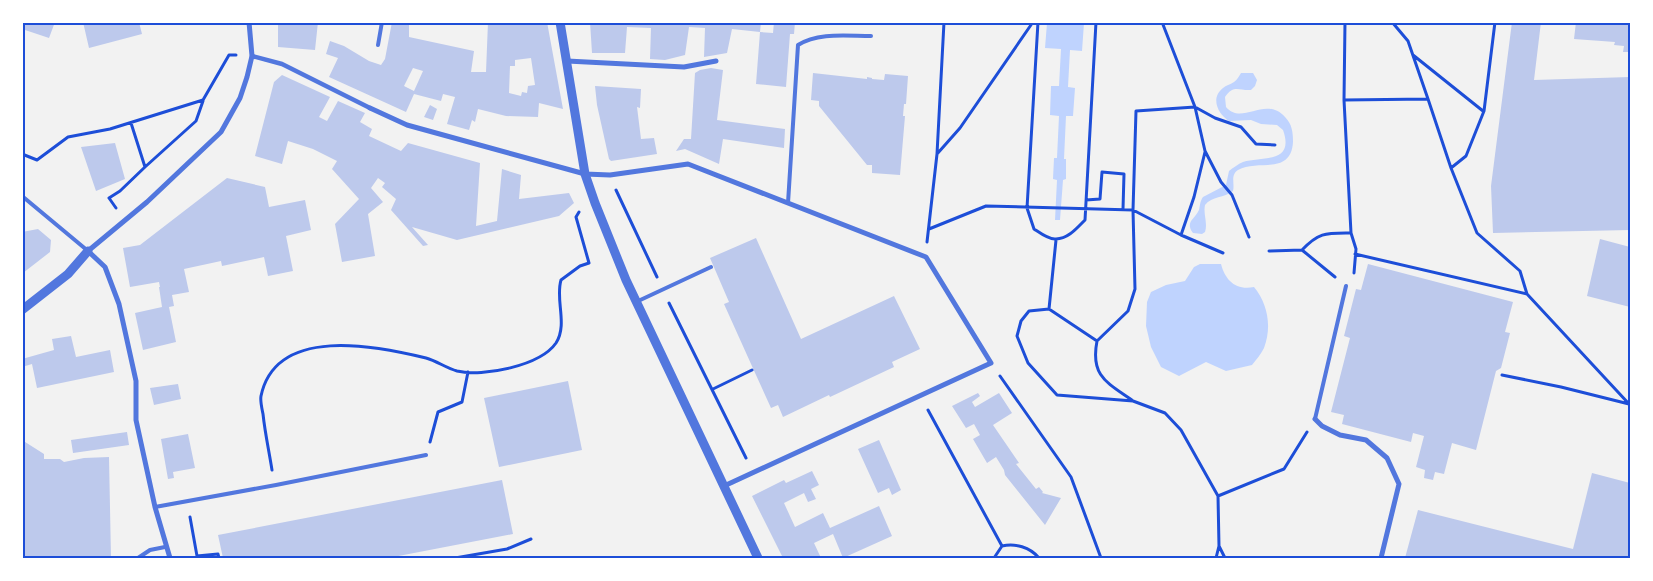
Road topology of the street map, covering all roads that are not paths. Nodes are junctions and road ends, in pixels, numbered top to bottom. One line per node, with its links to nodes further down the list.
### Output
1 (249, 22): 6 (street)
2 (382, 22): 5 (lane)
3 (560, 22): 8 (street)
4 (871, 36): 12 (lane)
5 (378, 45)
6 (252, 56): 9 (street); 13 (street)
7 (716, 60): 8 (street)
8 (568, 61): 10 (street)
9 (370, 108): 10 (street)
10 (585, 174): 12 (street); 16 (street)
11 (22, 196): 13 (lane)
12 (788, 203): 20 (street)
13 (88, 251): 17 (street); 21 (street)
14 (711, 267): 16 (lane)
15 (1346, 286): 18 (lane)
16 (636, 302): 20 (street)
17 (22, 310)
18 (1315, 419): 26 (street)
19 (426, 455): 21 (lane)
20 (724, 486): 25 (street)
21 (155, 507): 22 (street)
22 (165, 546): 23 (lane); 24 (street)
23 (138, 558)
24 (170, 558)
25 (758, 558)
26 (1381, 558)

